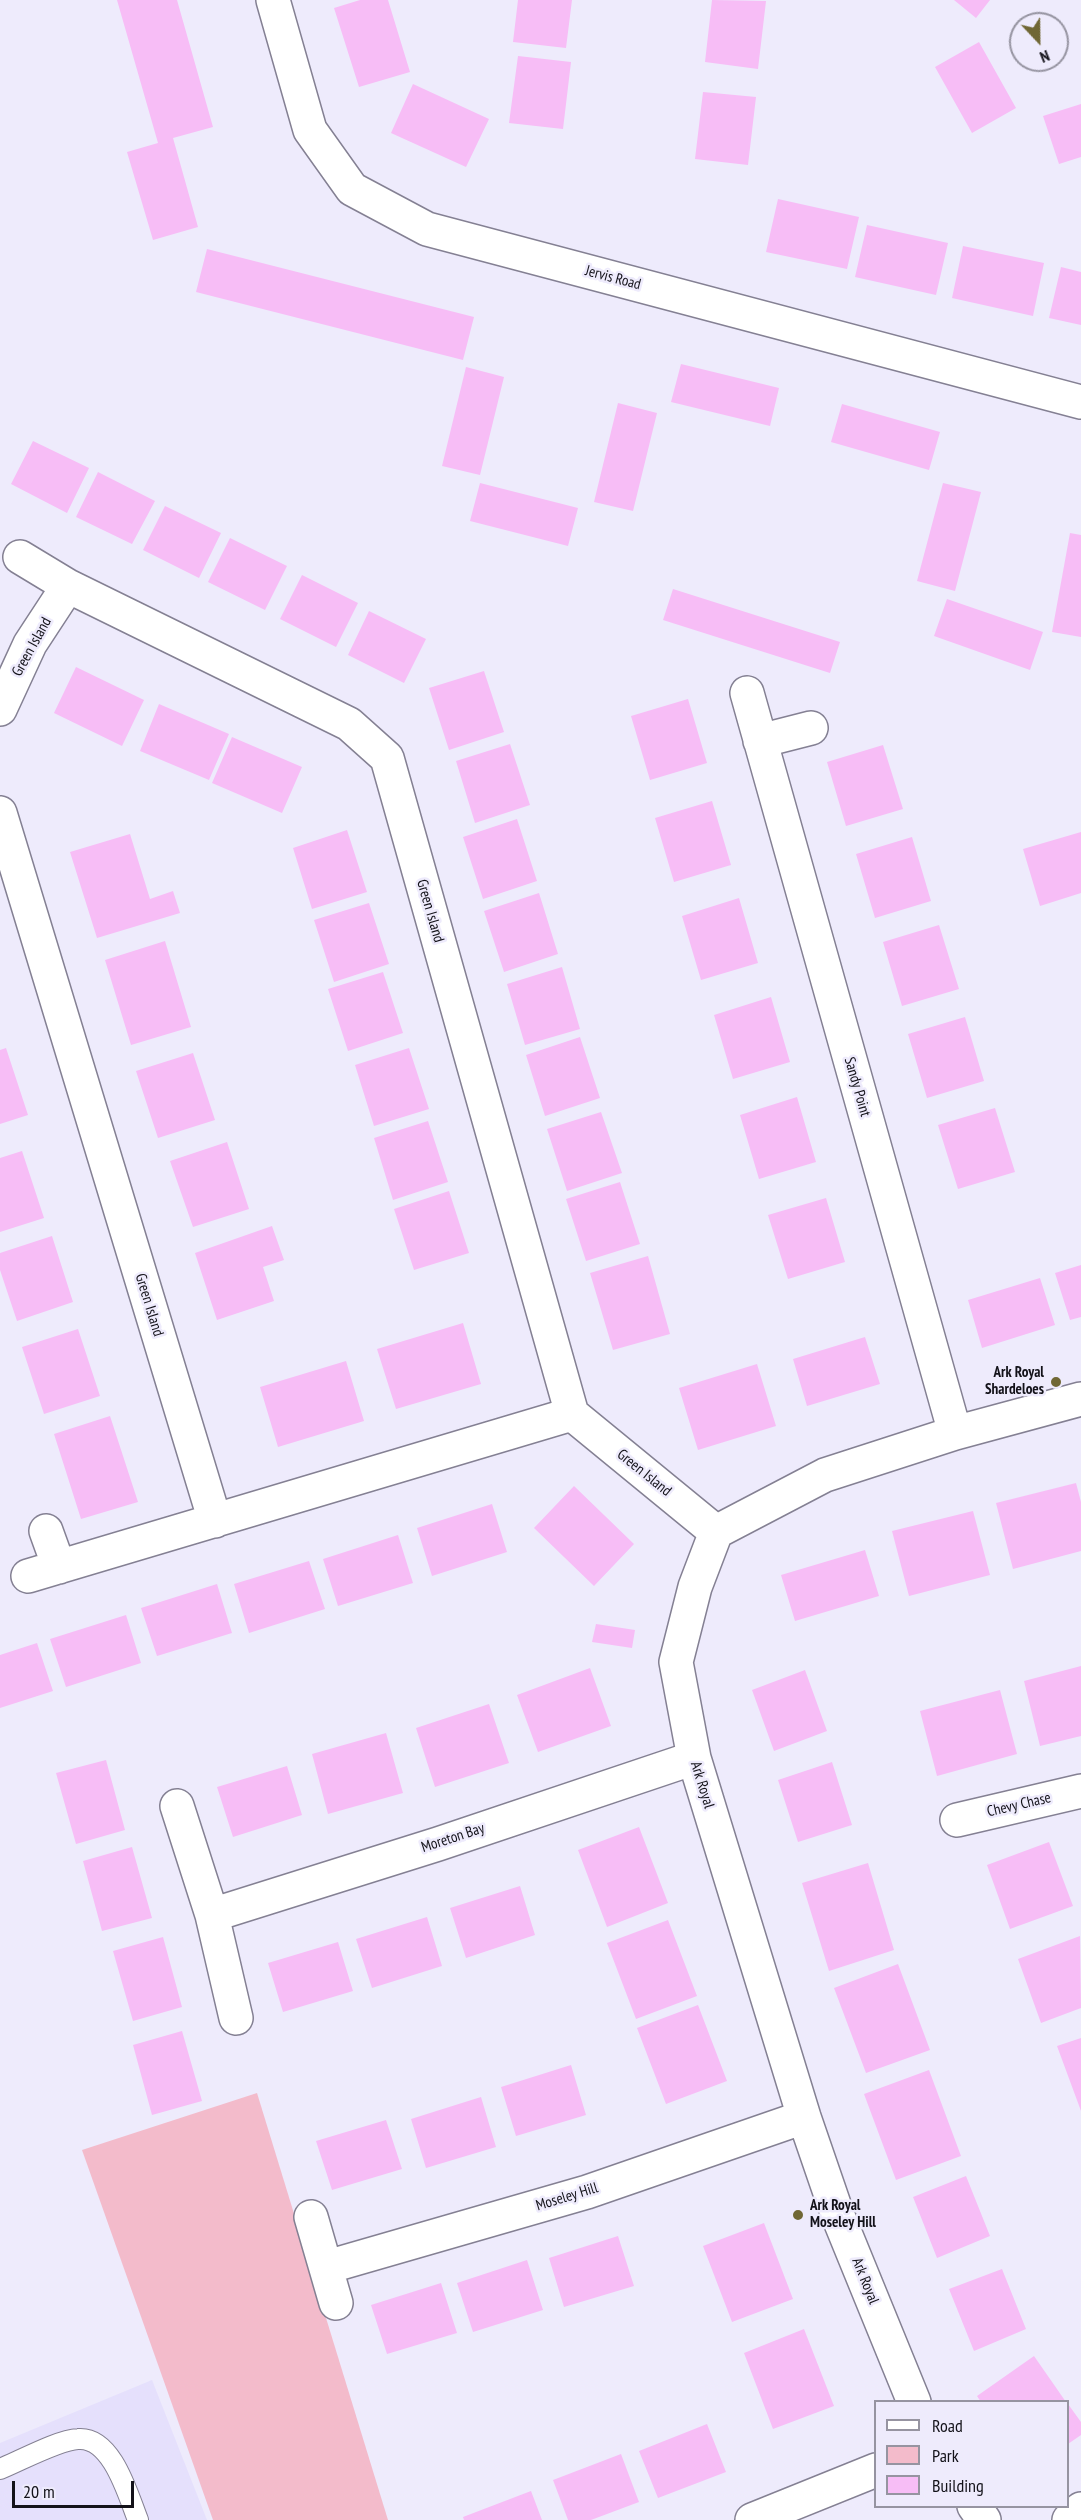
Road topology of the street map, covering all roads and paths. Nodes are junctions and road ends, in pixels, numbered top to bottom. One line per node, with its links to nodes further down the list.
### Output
1 (273, 0): 2 (street, Jervis Road)
2 (1081, 402)
3 (20, 557): 4 (street, Green Island)
4 (68, 586): 6 (street, Green Island); 11 (street, Green Island)
5 (747, 693): 8 (street, Sandy Point)
6 (0, 710)
7 (811, 728): 8 (street)
8 (760, 741): 12 (street, Sandy Point)
9 (0, 813): 13 (street, Green Island)
10 (1081, 1399): 12 (street)
11 (572, 1414): 13 (street); 15 (street, Green Island)
12 (955, 1433): 15 (street)
13 (215, 1521): 16 (street)
14 (46, 1531): 16 (street)
15 (716, 1532): 18 (street, Ark Royal)
16 (59, 1566): 17 (street)
17 (28, 1576)
18 (694, 1758): 22 (street, Moreton Bay); 24 (street, Ark Royal)
19 (1081, 1791): 21 (street, Chevy Chase)
20 (177, 1806): 22 (street)
21 (957, 1820)
22 (212, 1915): 23 (street)
23 (236, 2018)
24 (804, 2117): 26 (street, Moseley Hill); 28 (street, Ark Royal)
25 (311, 2217): 26 (street)
26 (327, 2266): 27 (street)
27 (336, 2303)
28 (913, 2400)
29 (0, 2469): 32 (lane)
30 (874, 2471): 33 (street)
31 (1081, 2509): 34 (street)
32 (138, 2520)
33 (752, 2520)
34 (1069, 2520)

